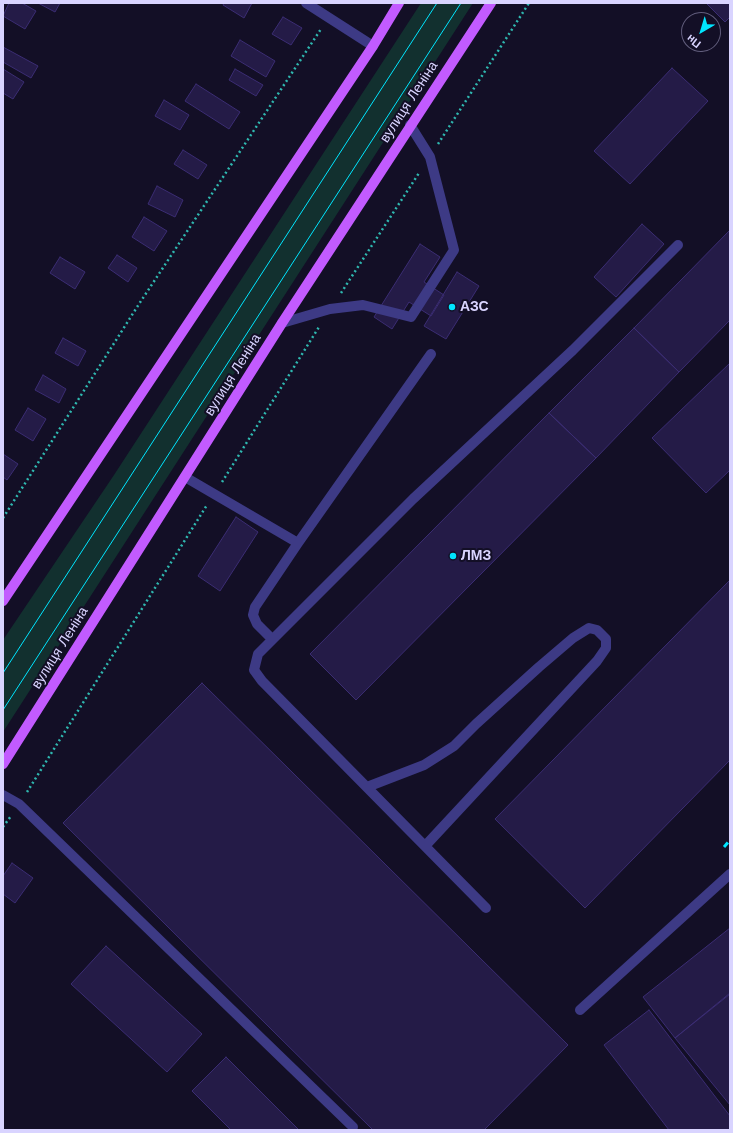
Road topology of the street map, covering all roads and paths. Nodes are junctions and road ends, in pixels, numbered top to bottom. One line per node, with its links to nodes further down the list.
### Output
1 (306, 3): 5 (street)
2 (399, 3): 6 (main road)
3 (491, 3): 7 (main road, вулиця Леніна)
4 (529, 3): 8 (path)
5 (328, 18): 6 (street); 15 (path)
6 (373, 46): 17 (main road)
7 (410, 125): 8 (street); 11 (main road, вулиця Леніна)
8 (430, 157): 10 (path); 10 (street)
9 (678, 246): 18 (street)
10 (330, 309): 11 (street); 14 (path)
11 (282, 323): 13 (main road, вулиця Леніна)
12 (431, 354): 16 (street)
13 (185, 477): 14 (street); 19 (main road, вулиця Леніна)
14 (214, 494): 16 (street); 22 (path)
15 (3, 518)
16 (298, 543): 18 (street)
17 (3, 601)
18 (272, 639): 20 (street)
19 (3, 764)
20 (367, 787): 24 (street); 24 (street)
21 (3, 795): 22 (street)
22 (19, 804): 23 (path); 28 (street)
23 (3, 827)
24 (426, 845): 26 (street)
25 (730, 874): 27 (street)
26 (486, 908)
27 (580, 1010)
28 (353, 1127)

